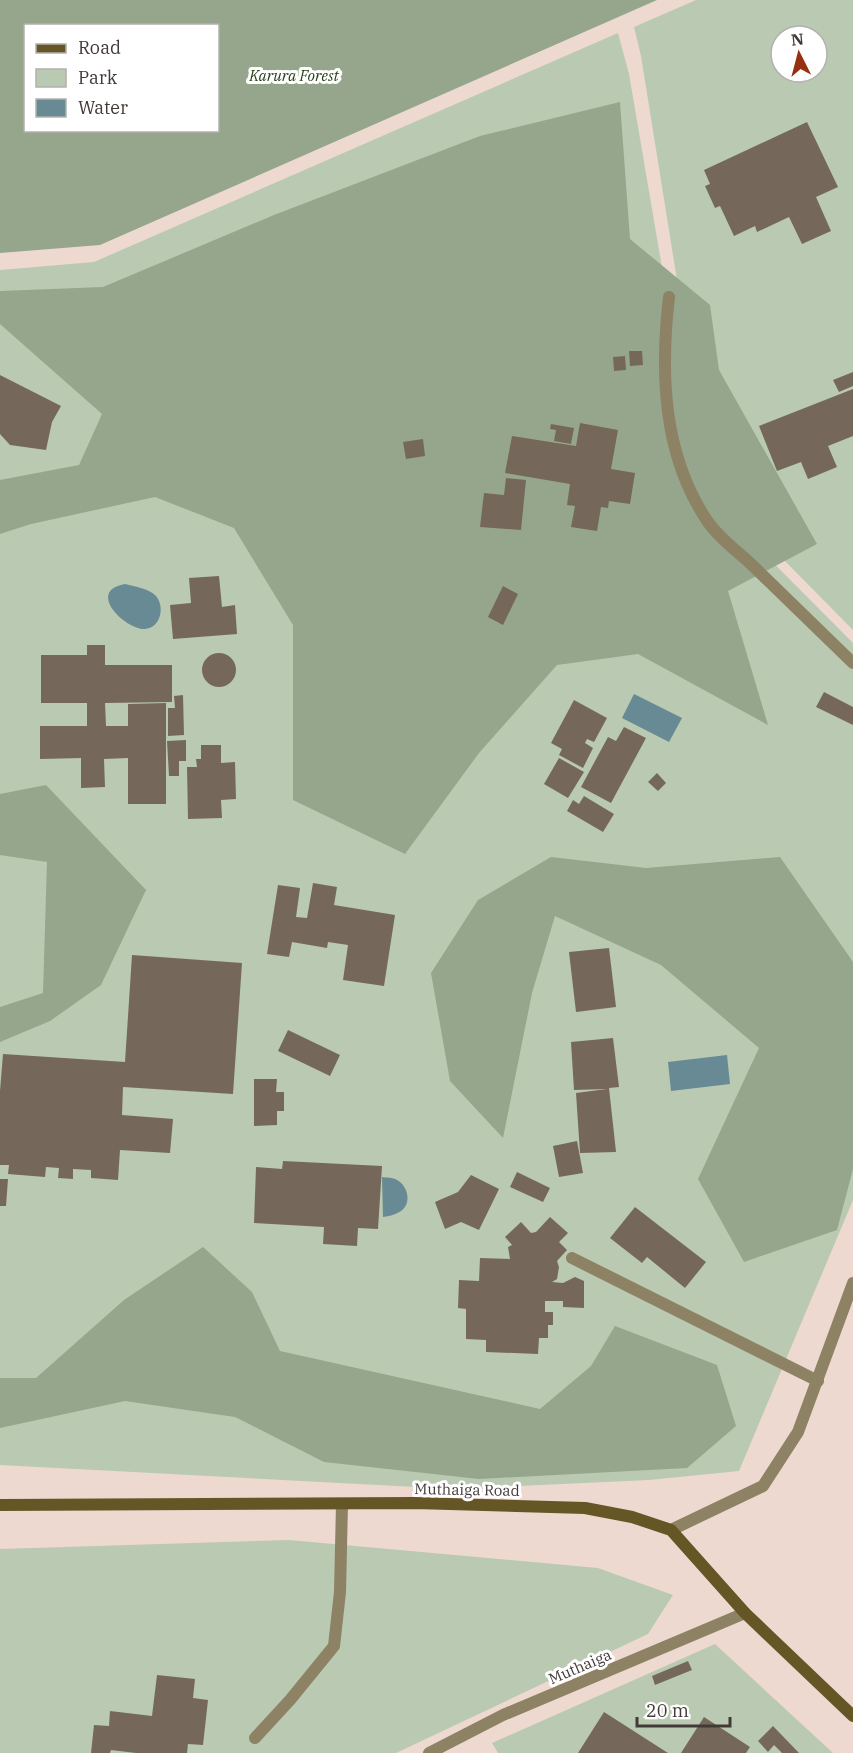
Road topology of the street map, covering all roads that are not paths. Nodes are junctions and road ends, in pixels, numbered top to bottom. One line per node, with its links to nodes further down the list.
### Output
1 (669, 297): 2 (street)
2 (853, 663)
3 (572, 1258): 5 (street)
4 (853, 1283): 5 (street)
5 (818, 1382): 8 (street)
6 (342, 1504): 7 (main road, Muthaiga Road); 8 (main road, Muthaiga Road); 11 (street)
7 (0, 1505)
8 (670, 1530): 9 (main road, Muthaiga Road)
9 (745, 1613): 10 (main road, Muthaiga Road); 12 (street, Muthaiga)
10 (853, 1716)
11 (255, 1738)
12 (429, 1753)

